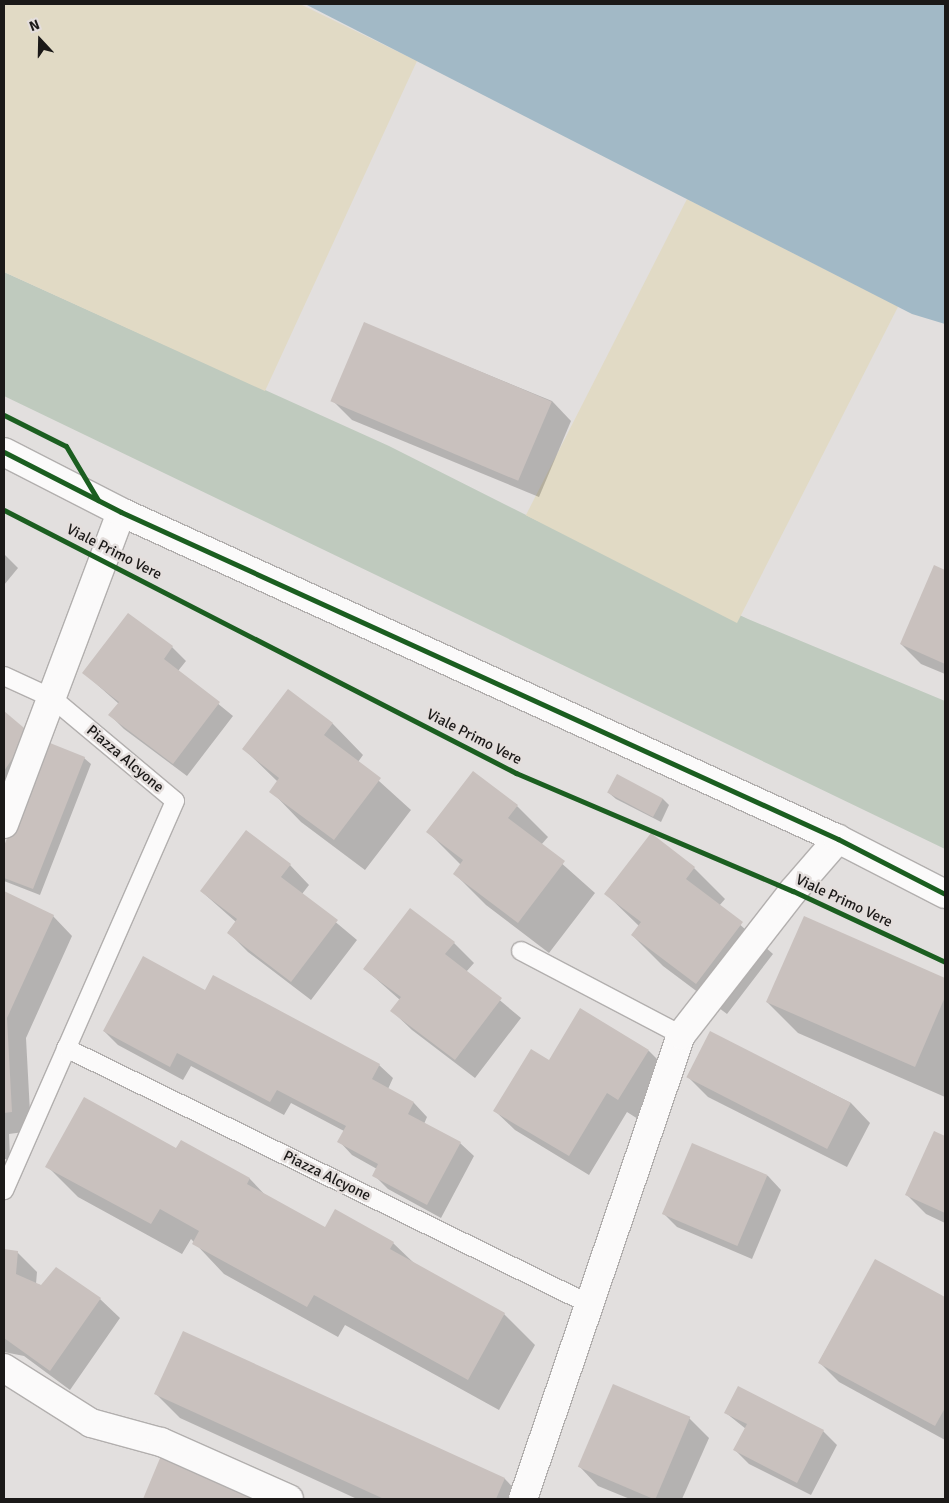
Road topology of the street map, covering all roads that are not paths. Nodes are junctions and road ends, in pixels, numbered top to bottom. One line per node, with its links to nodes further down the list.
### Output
1 (4, 452): 2 (street)
2 (121, 512): 4 (street); 6 (street)
3 (4, 676): 4 (lane)
4 (52, 698): 5 (street); 10 (lane, Piazza Alcyone)
5 (4, 824)
6 (838, 840): 7 (street); 9 (street, Viale Primo Vere)
7 (945, 894)
8 (521, 951): 9 (lane)
9 (681, 1035): 12 (street)
10 (66, 1048): 11 (lane, Piazza Alcyone); 12 (lane, Piazza Alcyone)
11 (4, 1190)
12 (589, 1304): 15 (street)
13 (4, 1368): 14 (street)
14 (289, 1499)
15 (523, 1499)

